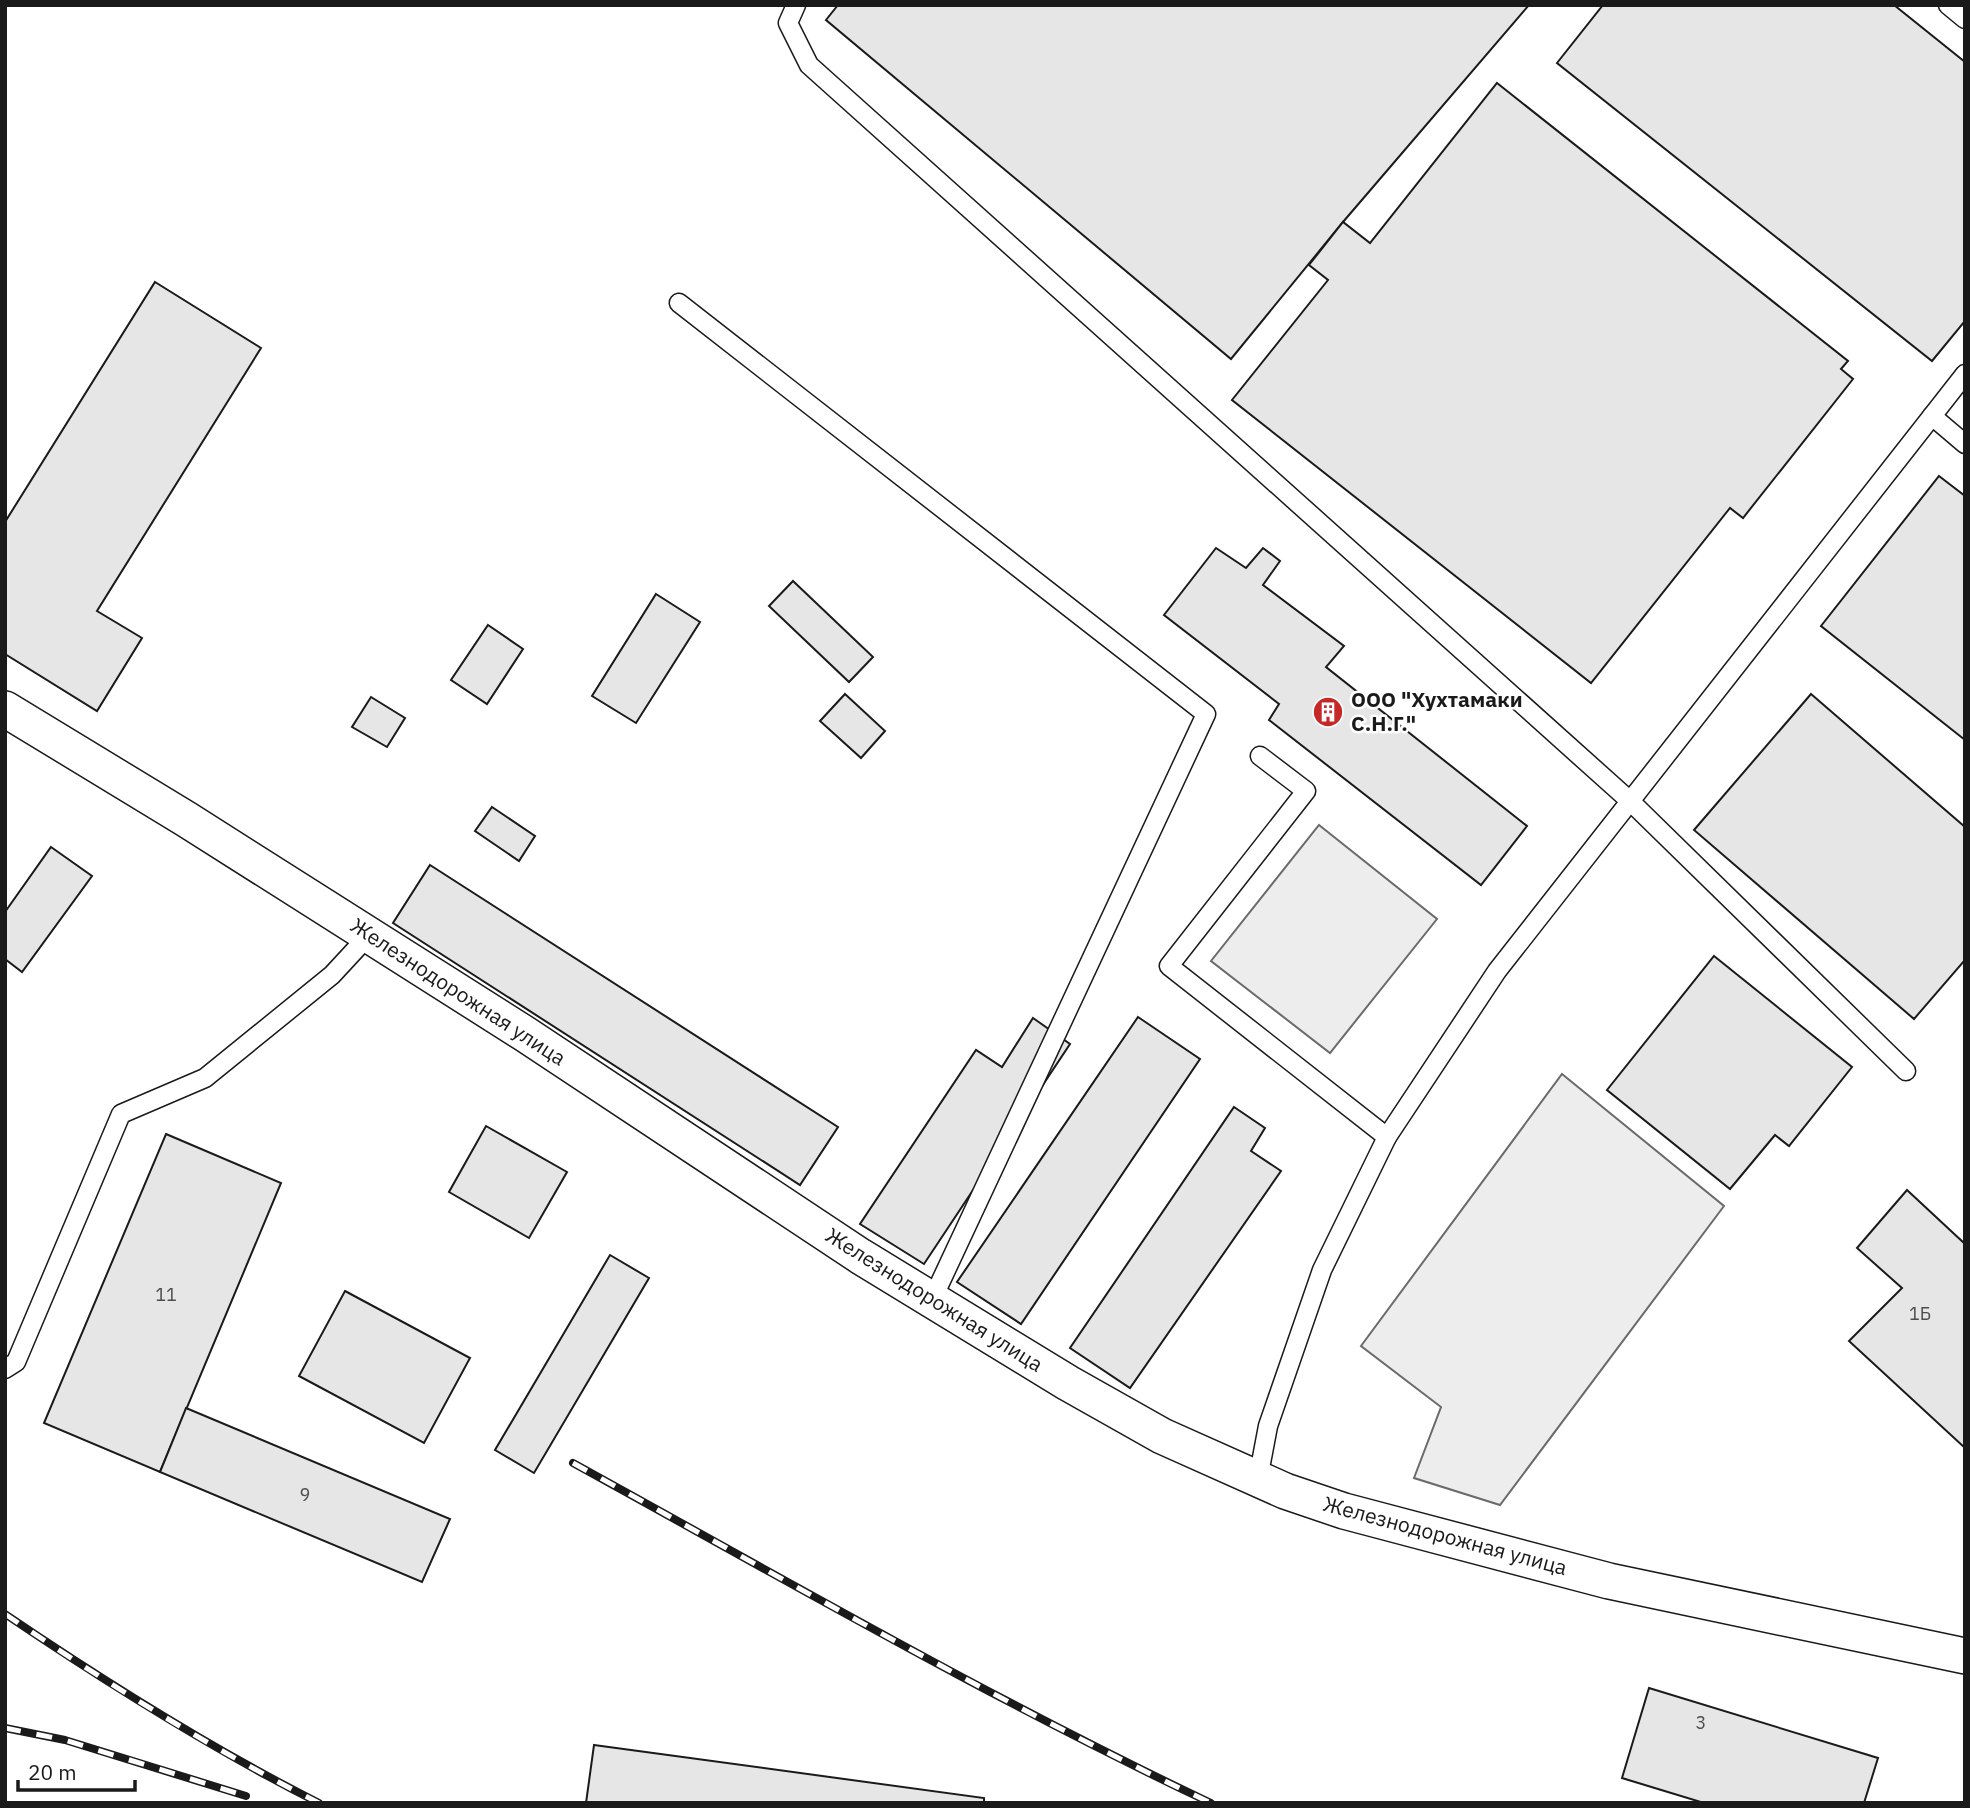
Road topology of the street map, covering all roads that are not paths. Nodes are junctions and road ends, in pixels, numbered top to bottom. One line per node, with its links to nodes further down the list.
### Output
1 (796, 5): 10 (lane)
2 (1948, 5): 3 (lane)
3 (1965, 19)
4 (679, 303): 14 (lane)
5 (1965, 374): 6 (lane)
6 (1932, 416): 7 (lane); 10 (lane)
7 (1965, 444)
8 (5, 709): 11 (street, Железнодорожная улица)
9 (1260, 756): 13 (lane)
10 (1630, 801): 12 (lane); 13 (lane)
11 (369, 935): 14 (street, Железнодорожная улица); 15 (lane)
12 (1906, 1071)
13 (1387, 1137): 16 (lane)
14 (932, 1300): 16 (street, Железнодорожная улица)
15 (5, 1369)
16 (1258, 1479): 17 (street, Железнодорожная улица)
17 (1965, 1656)

